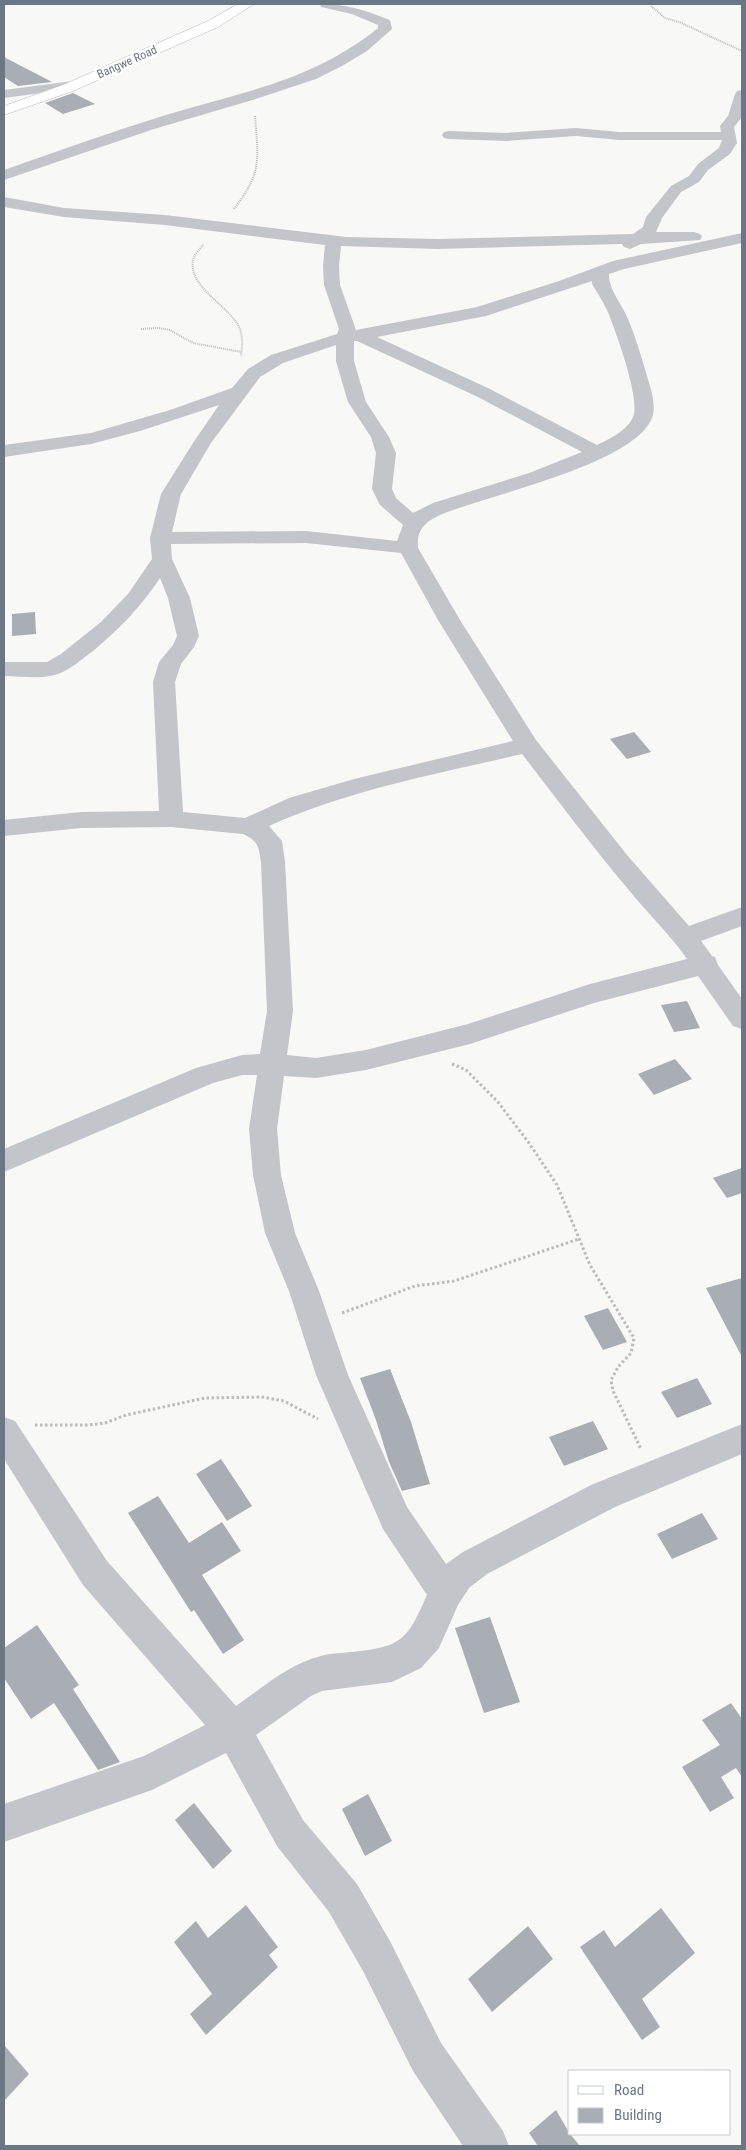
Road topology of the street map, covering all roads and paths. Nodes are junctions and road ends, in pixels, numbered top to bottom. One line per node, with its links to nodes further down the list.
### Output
1 (247, 4): 5 (street, Bangwe Road)
2 (326, 4): 6 (street)
3 (651, 6): 4 (path)
4 (742, 51)
5 (73, 85): 7 (street); 9 (street, Bangwe Road)
6 (273, 88): 12 (street); 14 (path)
7 (4, 94)
8 (742, 94): 11 (street)
9 (4, 112)
10 (449, 135): 11 (street)
11 (730, 136): 15 (street)
12 (4, 175)
13 (4, 202): 14 (street)
14 (224, 226): 16 (street); 24 (path)
15 (637, 239): 17 (street); 18 (street); 19 (street)
16 (334, 240): 17 (street); 23 (street)
17 (579, 240): 19 (street)
18 (736, 240): 19 (street)
19 (606, 265): 20 (street); 21 (street)
20 (565, 285): 21 (street); 23 (street)
21 (610, 296): 27 (street)
22 (141, 329): 24 (path)
23 (352, 336): 25 (street); 27 (street); 28 (street)
24 (241, 352): 25 (path)
25 (245, 384): 26 (street); 29 (street)
26 (4, 451)
27 (596, 452): 28 (street)
28 (414, 524): 30 (street)
29 (160, 538): 30 (street); 31 (street)
30 (408, 548): 33 (street)
31 (162, 559): 32 (street); 34 (street)
32 (4, 669)
33 (527, 745): 35 (street); 38 (street)
34 (171, 819): 35 (street); 36 (street)
35 (248, 826): 42 (street)
36 (4, 828)
37 (742, 916): 38 (street)
38 (685, 937): 39 (street)
39 (706, 964): 40 (street); 41 (street)
40 (742, 1019)
41 (414, 1047): 42 (street); 44 (path)
42 (272, 1064): 43 (street); 45 (street)
43 (4, 1161)
44 (579, 1239): 45 (path); 49 (path)
45 (315, 1324): 48 (street)
46 (17, 1428): 48 (path); 51 (street)
47 (742, 1439): 49 (street)
48 (361, 1441): 50 (street)
49 (654, 1475): 50 (street)
50 (446, 1593): 51 (street)
51 (233, 1730): 52 (street); 53 (street)
52 (4, 1823)
53 (488, 2144)

